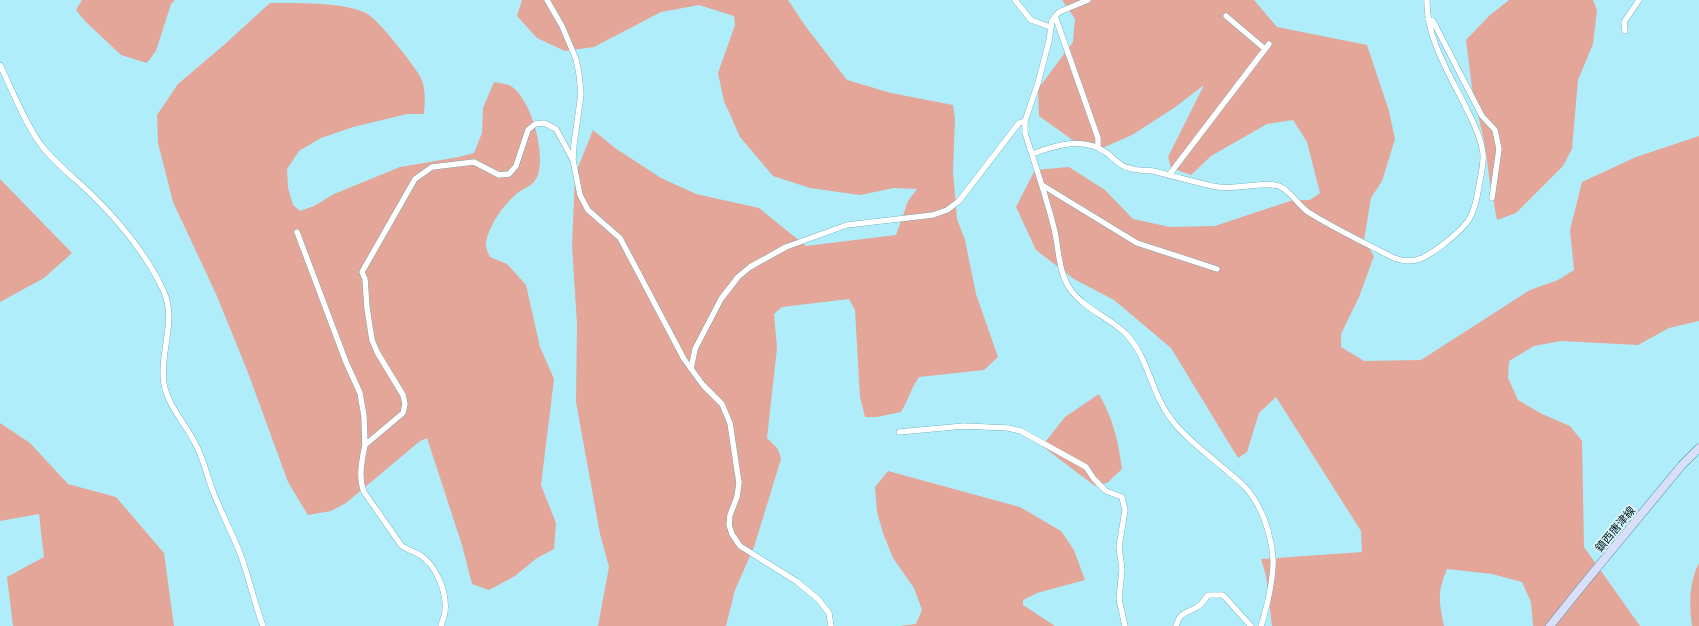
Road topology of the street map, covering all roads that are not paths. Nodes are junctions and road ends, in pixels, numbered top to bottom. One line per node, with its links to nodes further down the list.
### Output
1 (547, 0): 15 (street)
2 (1015, 0): 9 (street)
3 (1088, 0): 6 (street)
4 (1427, 0): 8 (street)
5 (1639, 0): 10 (street)
6 (1055, 16): 9 (street); 13 (street)
7 (1226, 16): 16 (street)
8 (1428, 18): 16 (street); 18 (street)
9 (1050, 27): 12 (street)
10 (1625, 31)
11 (0, 66): 25 (street)
12 (1025, 121): 14 (street); 21 (street)
13 (1098, 147): 14 (street); 16 (street)
14 (1032, 154): 17 (street)
15 (573, 160): 21 (street); 23 (street)
16 (1170, 176)
17 (1042, 185): 20 (street); 31 (street)
18 (1492, 198)
19 (297, 232): 23 (street)
20 (1217, 269)
21 (691, 369): 27 (street)
22 (899, 432): 28 (street)
23 (365, 445): 26 (street)
24 (1699, 448): 32 (main road, 鎮西唐津線)
25 (263, 626)
26 (441, 626)
27 (832, 626)
28 (1125, 626)
29 (1176, 626): 30 (street)
30 (1251, 626)
31 (1261, 626)
32 (1550, 626)

